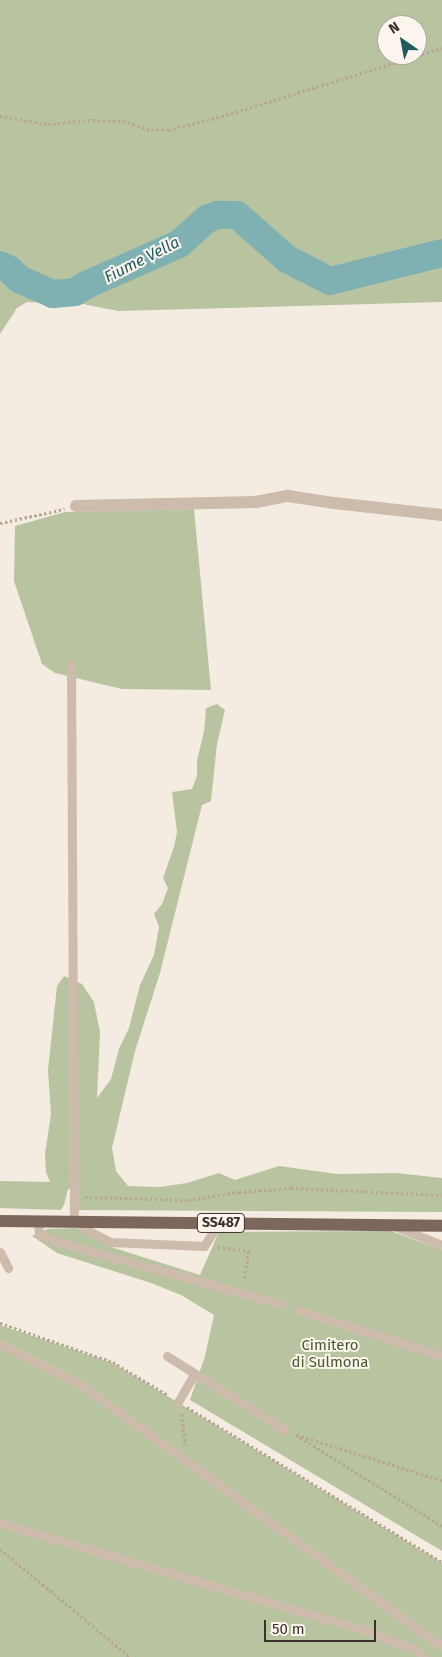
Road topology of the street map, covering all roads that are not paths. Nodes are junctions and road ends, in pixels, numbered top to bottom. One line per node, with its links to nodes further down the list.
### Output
1 (76, 506): 2 (street)
2 (442, 515)
3 (71, 664): 5 (lane)
4 (0, 1221): 6 (main road, SS487)
5 (77, 1221): 6 (main road, SS487); 7 (main road, SS487); 7 (lane)
6 (38, 1222): 13 (lane)
7 (219, 1223): 8 (main road, SS487)
8 (394, 1226): 9 (main road, SS487); 10 (lane)
9 (442, 1226)
10 (442, 1245)
11 (0, 1252): 12 (lane)
12 (8, 1268)
13 (280, 1304)
14 (298, 1310): 17 (lane)
15 (0, 1343): 22 (lane)
16 (167, 1356): 18 (lane)
17 (442, 1356)
18 (194, 1374): 19 (lane); 20 (lane)
19 (178, 1402)
20 (285, 1430)
21 (0, 1524): 23 (lane)
22 (442, 1647)
23 (424, 1657)

